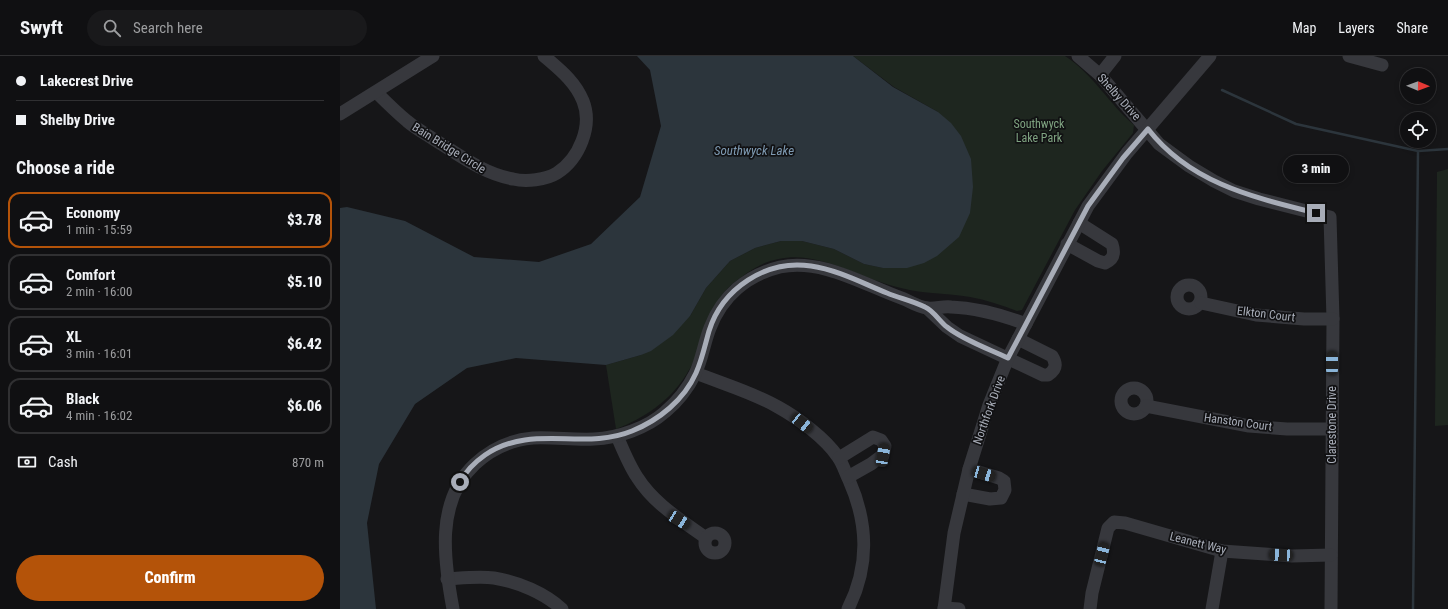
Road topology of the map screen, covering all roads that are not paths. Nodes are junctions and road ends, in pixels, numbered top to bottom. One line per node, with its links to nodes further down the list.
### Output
1 (433, 56): 9 (street)
2 (544, 56): 9 (street, Bain Bridge Circle)
3 (1078, 56): 8 (street, Shelby Drive)
4 (1115, 56): 8 (street)
5 (1210, 56): 11 (street, Northfork Drive)
6 (1349, 56): 7 (street)
7 (1382, 65)
8 (1100, 75): 11 (street, Shelby Drive)
9 (376, 92): 10 (street)
10 (340, 114)
11 (1148, 129): 12 (street, Shelby Drive); 13 (street, Northfork Drive)
12 (1330, 217): 17 (street, Clarestone Drive)
13 (1079, 223): 14 (street, Northfork Drive); 14 (street)
14 (1067, 244): 18 (street, Northfork Drive)
15 (1201, 302): 17 (street, Elkton Court)
16 (926, 308): 18 (street); 20 (street); 21 (street)
17 (1333, 319): 23 (street, Clarestone Drive)
18 (1026, 324): 19 (street, Northfork Drive)
19 (1018, 339): 20 (street, Northfork Drive); 20 (street)
20 (1008, 358): 26 (street, Northfork Drive)
21 (696, 373): 24 (street); 25 (street)
22 (1146, 406): 23 (street, Hanston Court)
23 (1332, 429): 31 (street, Clarestone Drive)
24 (617, 436): 29 (street); 32 (street)
25 (839, 458): 27 (street); 27 (street)
26 (969, 469): 28 (street, Northfork Drive); 28 (street)
27 (848, 477): 36 (street)
28 (963, 494): 33 (street, Northfork Drive)
29 (706, 538)
30 (1222, 551): 31 (street, Leanett Way); 38 (street, Leanett Way); 39 (street)
31 (1331, 555): 40 (street, Clarestone Drive)
32 (447, 579): 34 (street); 35 (street)
33 (944, 608): 37 (street)
34 (453, 609)
35 (562, 609)
36 (848, 609)
37 (959, 609)
38 (1090, 609)
39 (1212, 609)
40 (1331, 609)

